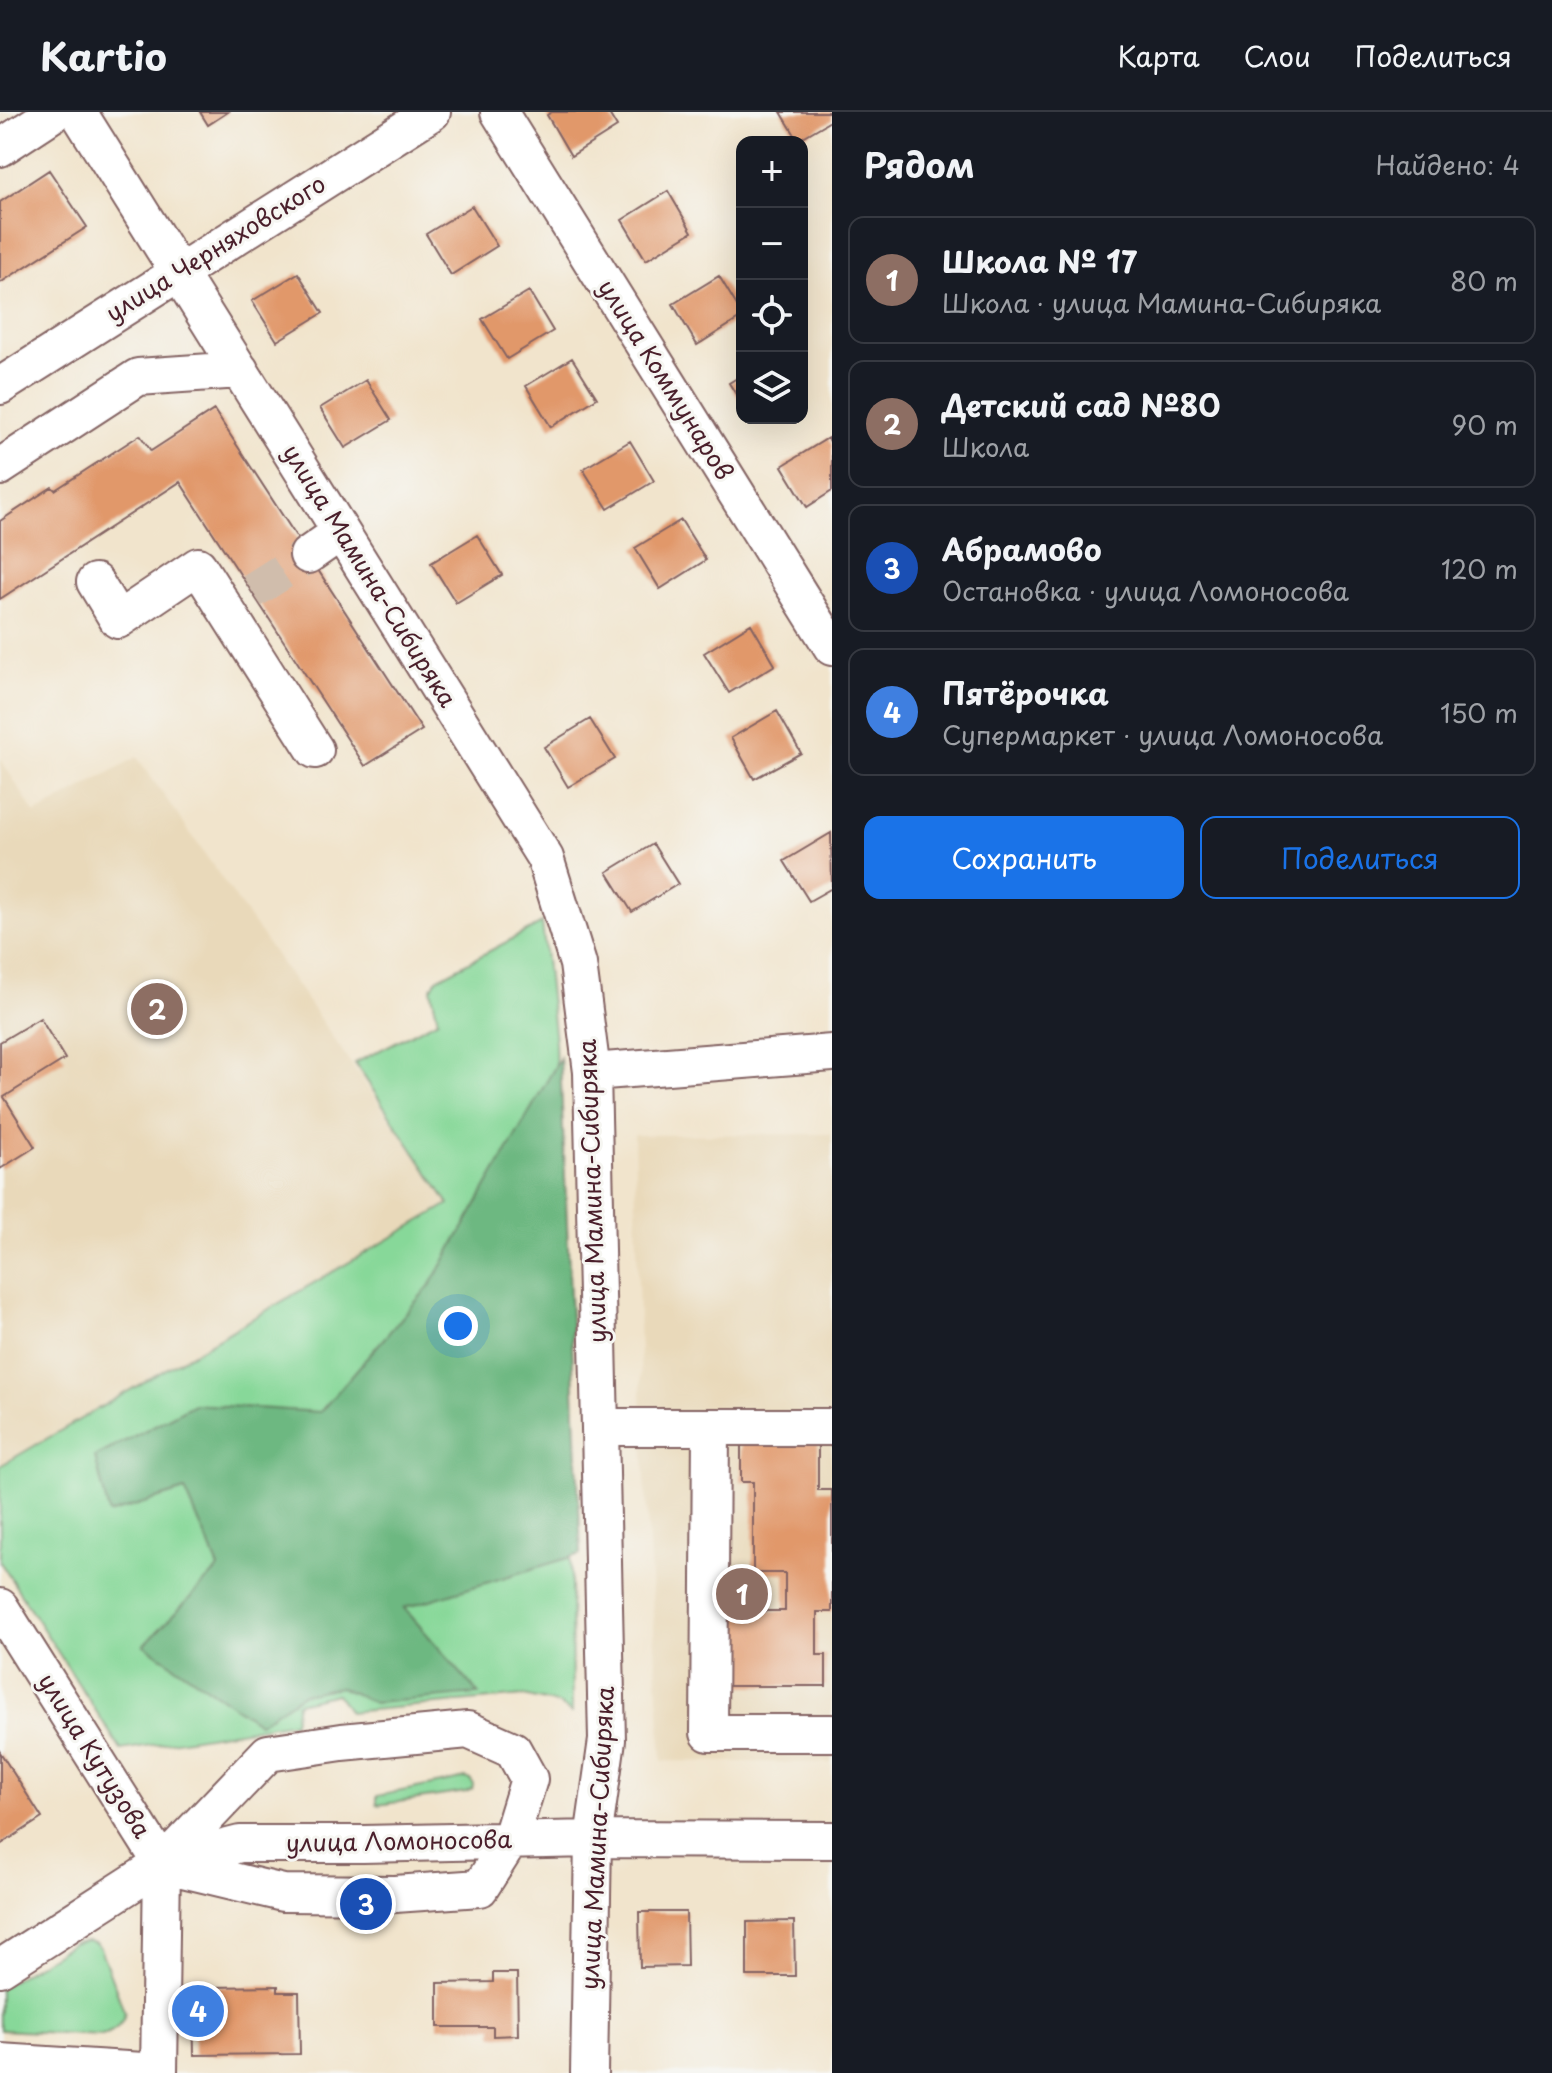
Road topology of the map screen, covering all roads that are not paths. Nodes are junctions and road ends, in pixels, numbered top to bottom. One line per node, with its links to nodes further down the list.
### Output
1 (55, 112): 5 (street)
2 (78, 112): 6 (street, улица Мамина-Сибиряка)
3 (432, 112): 6 (street, улица Черняховского)
4 (499, 112): 13 (street, улица Коммунаров)
5 (0, 148)
6 (179, 272): 7 (street, улица Мамина-Сибиряка); 8 (street, улица Черняховского)
7 (240, 370): 9 (street); 10 (street, улица Мамина-Сибиряка)
8 (0, 386)
9 (0, 467)
10 (341, 532): 11 (street); 16 (street, улица Мамина-Сибиряка)
11 (308, 555)
12 (95, 582): 14 (street)
13 (832, 647)
14 (315, 750)
15 (832, 1053): 16 (street)
16 (592, 1072): 17 (street, улица Мамина-Сибиряка)
17 (601, 1427): 18 (street); 22 (street, улица Мамина-Сибиряка)
18 (711, 1427): 19 (street); 21 (street)
19 (832, 1427)
20 (0, 1607): 25 (street, улица Кутузова)
21 (832, 1733)
22 (593, 1839): 23 (street, улица Ломоносова); 24 (street, улица Ломоносова); 28 (street, улица Мамина-Сибиряка)
23 (832, 1840)
24 (510, 1841): 25 (street, улица Ломоносова); 25 (street); 25 (street)
25 (162, 1864): 26 (street, улица Ломоносова); 27 (street)
26 (0, 1968)
27 (0, 2062)
28 (589, 2073)

